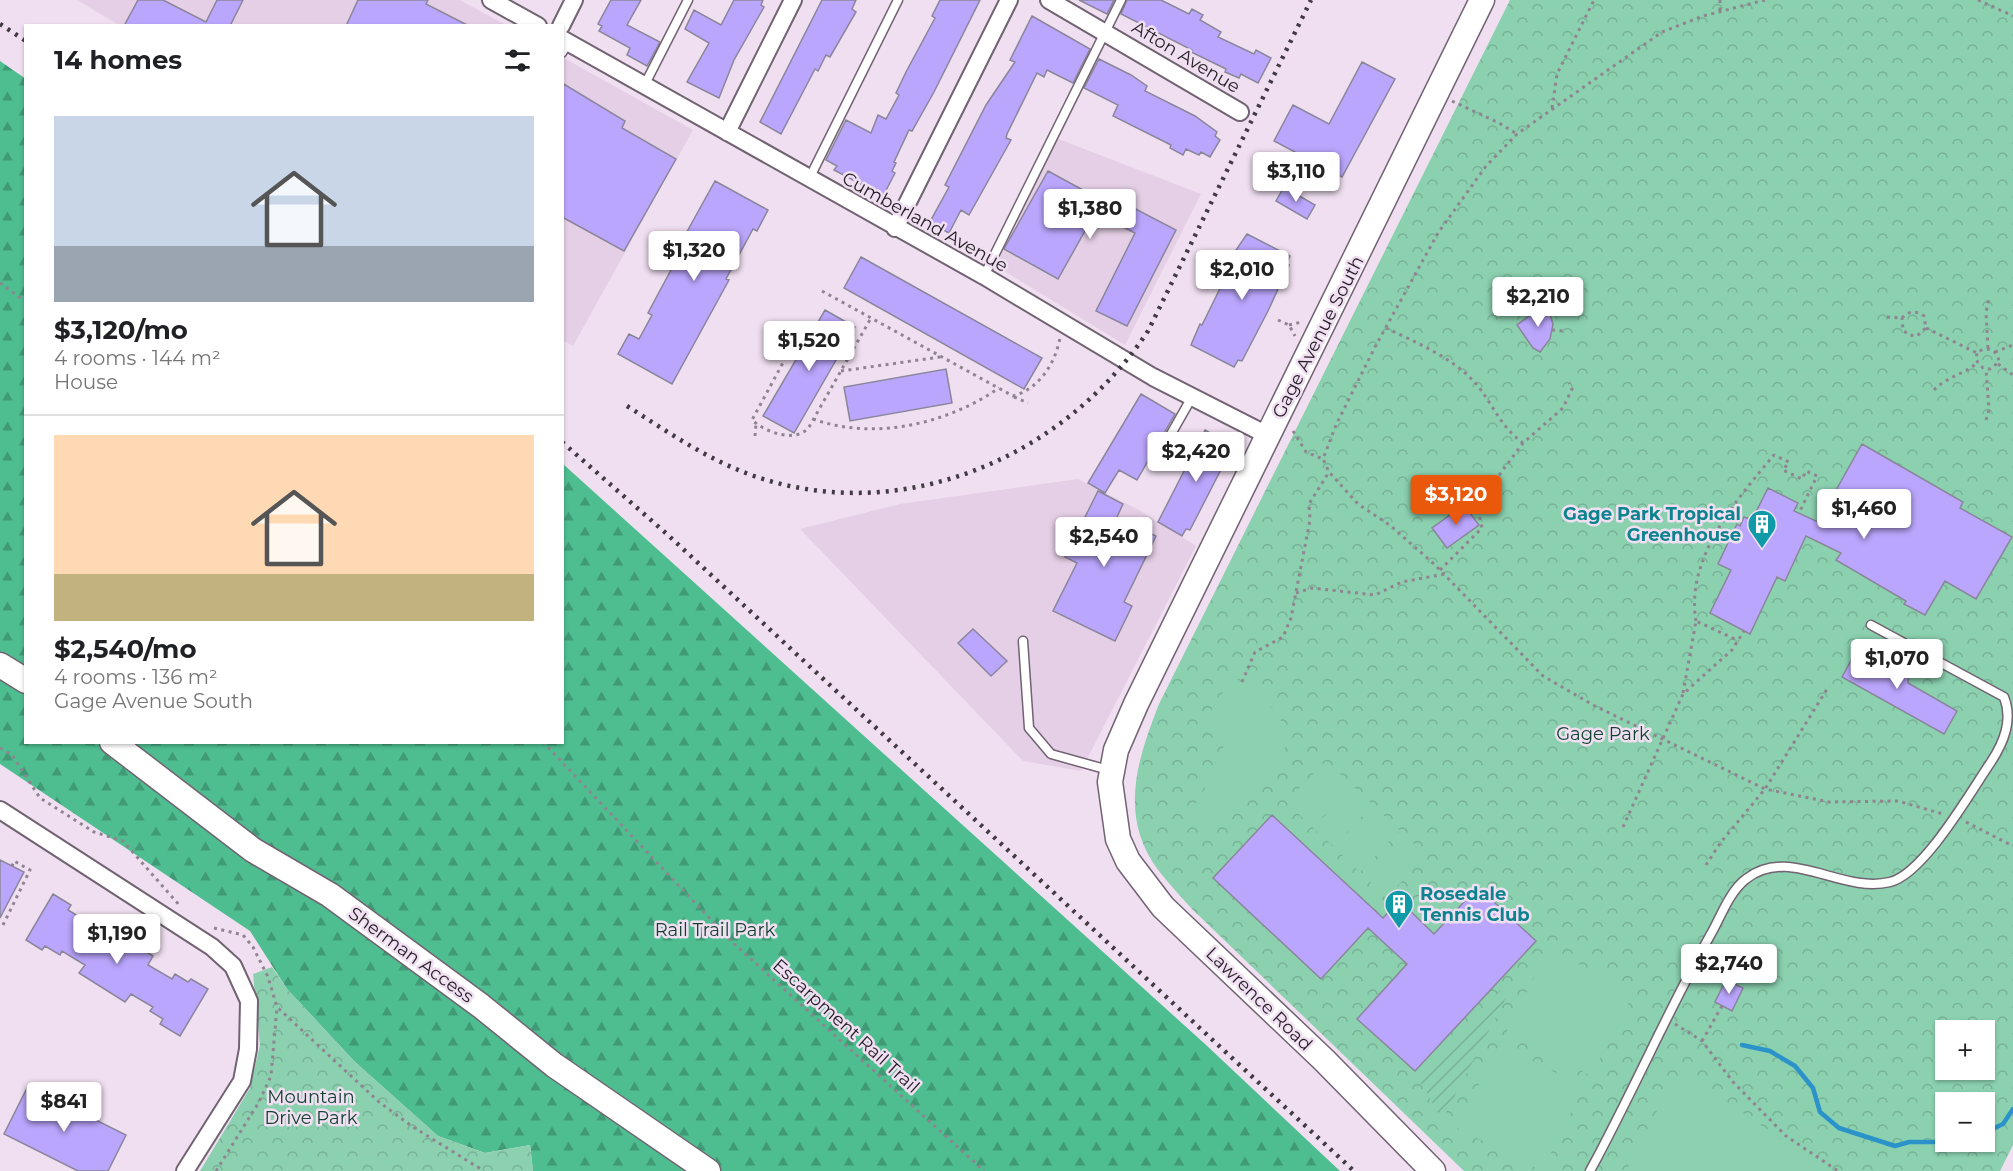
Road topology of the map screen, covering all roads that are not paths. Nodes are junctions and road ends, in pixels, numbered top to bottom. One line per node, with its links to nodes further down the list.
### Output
1 (491, 0): 10 (street)
2 (574, 0): 11 (street)
3 (688, 0): 14 (lane)
4 (793, 0): 16 (street)
5 (898, 0): 17 (lane)
6 (1009, 0): 18 (street)
7 (1049, 0): 12 (street, Afton Avenue)
8 (1121, 0): 12 (lane)
9 (1482, 0): 21 (street, Gage Avenue South)
10 (534, 24)
11 (562, 24)
12 (1106, 31): 15 (street, Afton Avenue); 19 (lane)
13 (564, 45): 14 (street, Cumberland Avenue)
14 (644, 86): 16 (street, Cumberland Avenue)
15 (1240, 112)
16 (727, 132): 17 (street, Cumberland Avenue)
17 (809, 179): 18 (street, Cumberland Avenue)
18 (895, 228): 19 (street, Cumberland Avenue)
19 (984, 276): 20 (street, Cumberland Avenue)
20 (1192, 397): 21 (street, Cumberland Avenue); 22 (lane)
21 (1272, 428): 28 (street, Gage Avenue South)
22 (1158, 457)
23 (1871, 625): 34 (lane)
24 (1023, 641): 28 (lane)
25 (0, 665): 26 (street)
26 (24, 680)
27 (115, 744): 32 (street, Sherman Access)
28 (1112, 771): 29 (street, Gage Avenue South)
29 (1112, 809): 33 (street, Lawrence Road)
30 (0, 810): 31 (street)
31 (185, 1171)
32 (708, 1171)
33 (1433, 1171)
34 (1590, 1171)

